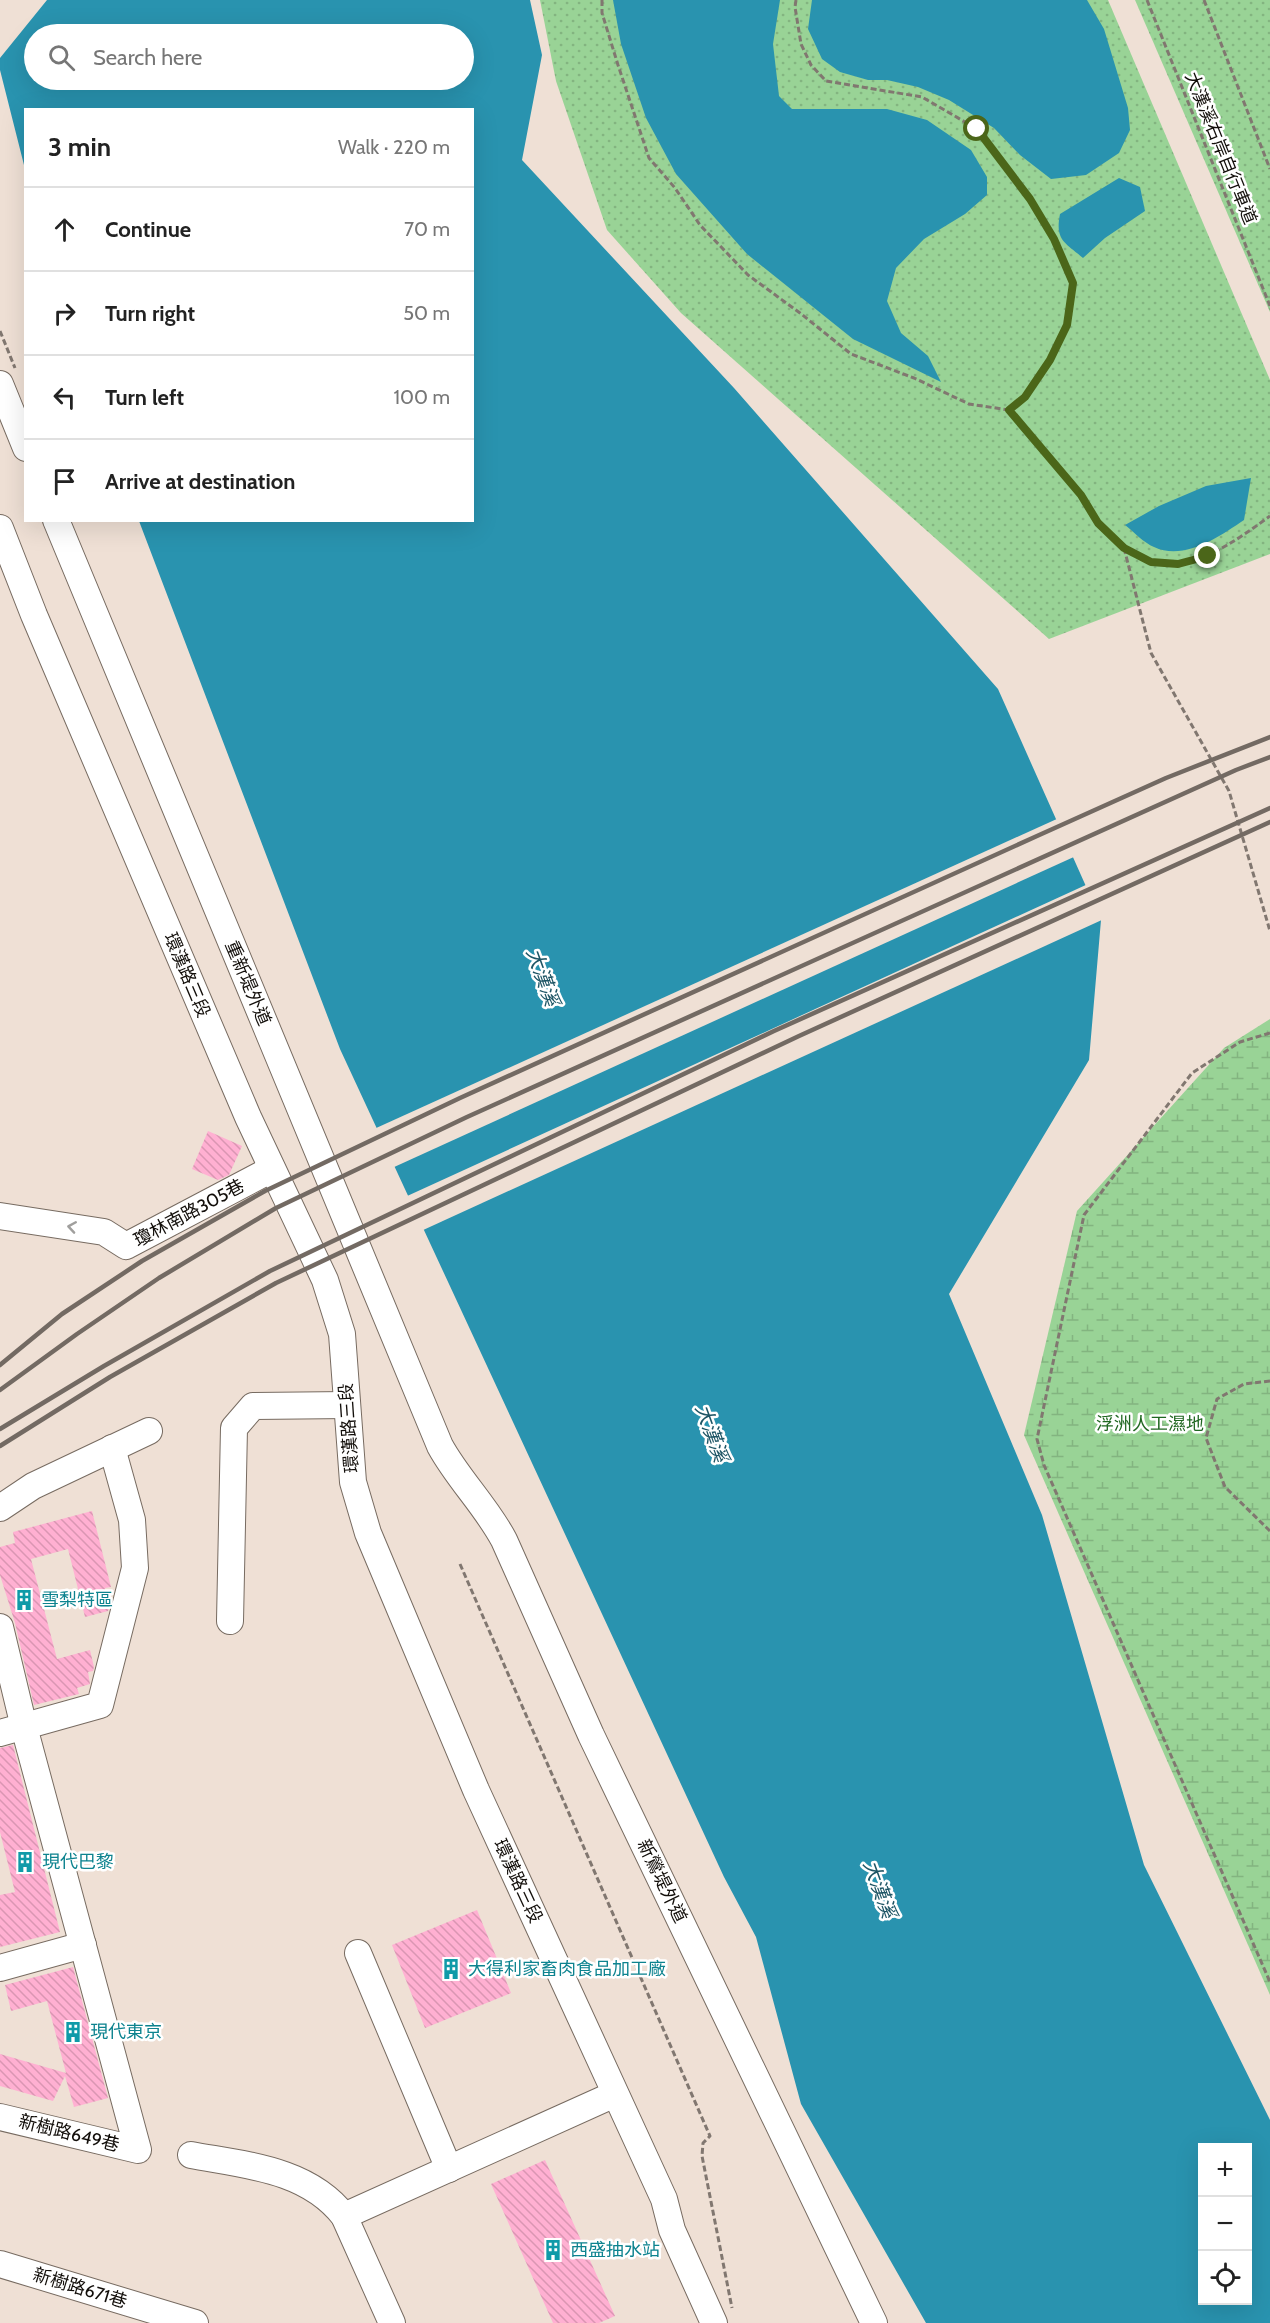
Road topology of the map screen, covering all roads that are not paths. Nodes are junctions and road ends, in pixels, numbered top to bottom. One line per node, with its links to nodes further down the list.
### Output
1 (8, 378): 2 (street)
2 (24, 440)
3 (57, 522): 9 (street, 重新堤外道)
4 (0, 528): 5 (street, 環漢路三段)
5 (272, 1169): 6 (street, 瓊林南路305巷, one-way to 6); 7 (street, 環漢路三段)
6 (0, 1216)
7 (347, 1405): 12 (street); 18 (street, 環漢路三段)
8 (149, 1431): 10 (street)
9 (440, 1446): 25 (street, 新鶯堤外道)
10 (112, 1448): 11 (street); 14 (street)
11 (0, 1508)
12 (230, 1621)
13 (0, 1627): 14 (street)
14 (12, 1730): 15 (street)
15 (83, 1945): 17 (street); 19 (street, 新樹路649巷)
16 (358, 1953): 21 (street)
17 (0, 1968)
18 (615, 2094): 21 (street); 24 (street, 環漢路三段)
19 (0, 2117)
20 (191, 2155): 22 (street)
21 (449, 2169): 22 (street)
22 (344, 2216): 27 (street)
23 (0, 2264): 26 (street, 新樹路671巷)
24 (723, 2316)
25 (872, 2320)
26 (195, 2323)
27 (392, 2323)

